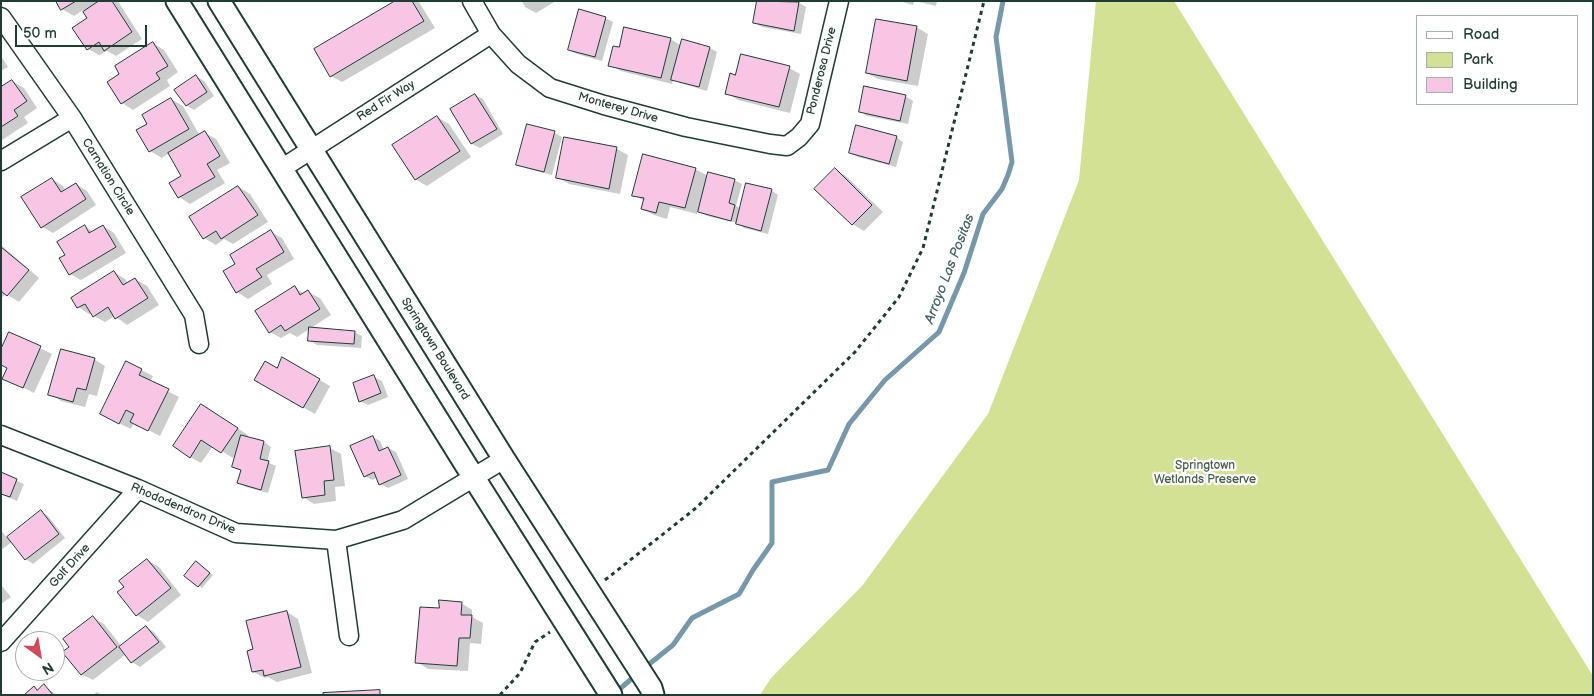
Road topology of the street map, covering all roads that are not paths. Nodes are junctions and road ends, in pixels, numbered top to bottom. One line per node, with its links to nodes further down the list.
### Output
1 (177, 1): 11 (street)
2 (219, 1): 9 (street, Springtown Boulevard)
3 (472, 1): 6 (street, Monterey Drive)
4 (839, 1): 8 (street, Ponderosa Drive)
5 (1, 17): 7 (street, Carnation Circle)
6 (491, 34): 8 (street, Monterey Drive); 9 (street, Red Fir Way)
7 (72, 118): 10 (street); 12 (street, Carnation Circle)
8 (799, 137)
9 (311, 150): 11 (street, Red Fir Way); 14 (street, Springtown Boulevard)
10 (1, 161)
11 (281, 169): 15 (street)
12 (199, 344)
13 (1, 435): 16 (street, Rhododendron Drive)
14 (504, 460): 15 (street, Rhododendron Drive); 20 (street, Springtown Boulevard)
15 (474, 478): 17 (street, Rhododendron Drive); 21 (street)
16 (138, 490): 17 (street, Rhododendron Drive); 19 (street, Golf Drive)
17 (336, 540): 18 (street)
18 (350, 636)
19 (1, 642)
20 (652, 691)
21 (611, 695)

